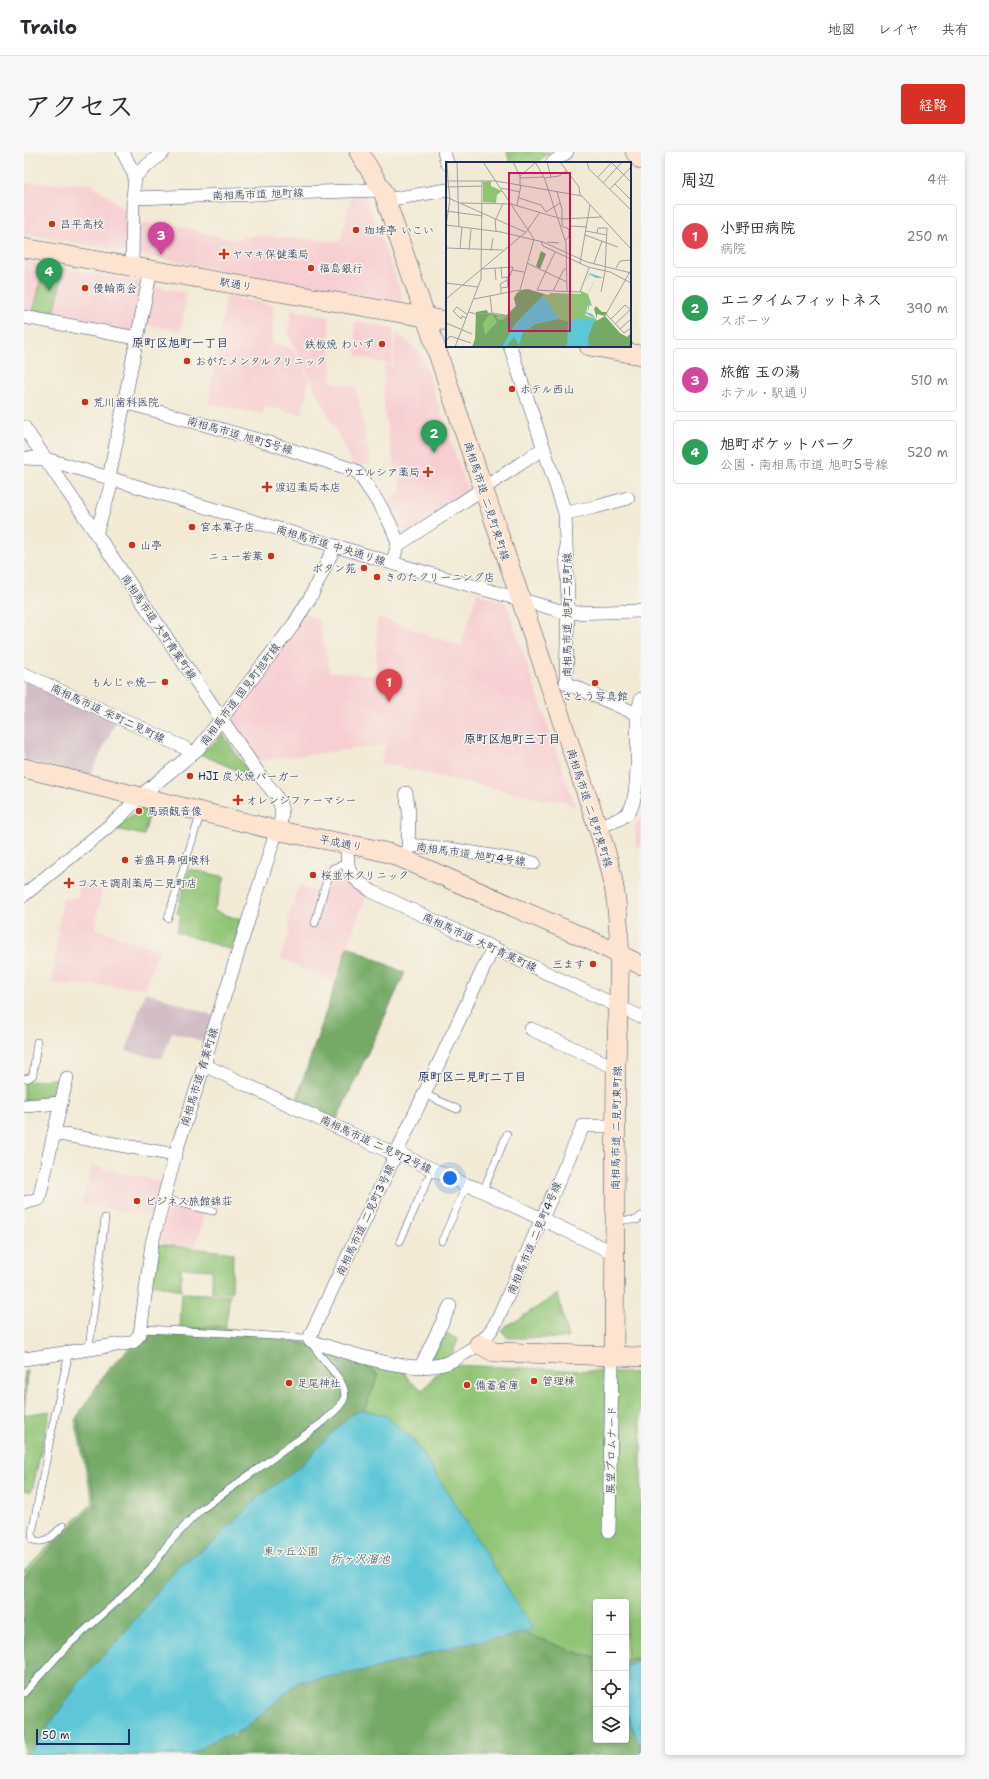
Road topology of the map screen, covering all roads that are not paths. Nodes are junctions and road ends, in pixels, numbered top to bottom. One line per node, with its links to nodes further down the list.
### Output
1 (123, 152): 10 (street)
2 (163, 152): 10 (street)
3 (359, 152): 12 (street, 南相馬市道 二見町東町線)
4 (444, 152): 8 (street)
5 (567, 152): 9 (street)
6 (635, 152): 7 (street)
7 (641, 160)
8 (447, 162)
9 (553, 162)
10 (135, 176): 13 (street)
11 (446, 190): 12 (street, 南相馬市道 旭町線)
12 (384, 195): 13 (street, 南相馬市道 旭町線); 18 (street, 南相馬市道 二見町東町線)
13 (133, 198): 15 (street)
14 (24, 248): 15 (street, 駅通り)
15 (132, 267): 16 (street, 駅通り)
16 (151, 269): 18 (street, 駅通り); 20 (street)
17 (24, 317): 20 (street)
18 (425, 318): 19 (street, 駅通り); 30 (street, 南相馬市道 二見町東町線)
19 (446, 321)
20 (137, 338): 24 (street)
21 (510, 347): 26 (street, 南相馬市道 旭町二見町線)
22 (596, 347): 23 (street)
23 (641, 355)
24 (125, 402): 29 (street); 34 (street, 南相馬市道 旭町5号線)
25 (24, 427): 28 (street, 南相馬市道 大町青葉町線)
26 (544, 448): 30 (street); 32 (street, 南相馬市道 旭町二見町線)
27 (24, 458): 28 (street, 南相馬市道 中央通り線)
28 (46, 460): 29 (street, 南相馬市道 中央通り線); 33 (street, 南相馬市道 大町青葉町線)
29 (111, 479): 33 (street); 35 (street, 南相馬市道 中央通り線)
30 (484, 488): 34 (street); 37 (street, 南相馬市道 二見町東町線)
31 (628, 498): 32 (street)
32 (565, 513): 39 (street, 南相馬市道 旭町二見町線)
33 (96, 534): 44 (street, 南相馬市道 大町青葉町線)
34 (398, 544): 36 (street)
35 (335, 546): 36 (street, 南相馬市道 中央通り線); 44 (street, 南相馬市道 国見町旭町線)
36 (392, 563): 37 (street, 南相馬市道 中央通り線)
37 (520, 599): 39 (street, 南相馬市道 中央通り線); 41 (street, 南相馬市道 二見町東町線)
38 (641, 611): 39 (street, 南相馬市道 中央通り線)
39 (568, 613): 41 (street, 南相馬市道 旭町二見町線)
40 (24, 674): 45 (street, 南相馬市道 栄町二見町線)
41 (558, 685): 43 (street, 南相馬市道 旭町二見町線); 50 (street, 南相馬市道 二見町東町線)
42 (641, 699): 43 (street)
43 (637, 714): 50 (street)
44 (222, 719): 45 (street, 南相馬市道 国見町旭町線); 51 (street, 南相馬市道 大町青葉町線)
45 (192, 753): 48 (street, 南相馬市道 国見町旭町線)
46 (24, 768): 48 (street, 平成通り)
47 (406, 793): 53 (street)
48 (139, 797): 49 (street, 平成通り); 56 (street, 南相馬市道 国見町旭町線)
49 (201, 812): 51 (street, 平成通り); 57 (lane)
50 (597, 826): 60 (street, 南相馬市道 二見町東町線)
51 (279, 831): 52 (street, 平成通り); 66 (street, 南相馬市道 青葉町線)
52 (347, 844): 53 (street, 平成通り); 54 (street, 南相馬市道 大町青葉町線)
53 (408, 853): 55 (street, 南相馬市道 旭町4号線); 60 (street, 平成通り)
54 (347, 863): 58 (lane); 59 (street, 南相馬市道 大町青葉町線)
55 (534, 863)
56 (24, 895)
57 (168, 918)
58 (315, 923)
59 (493, 948): 62 (street, 南相馬市道 大町青葉町線); 70 (street, 南相馬市道 二見町3号線)
60 (620, 954): 61 (street, 平成通り); 62 (street, 南相馬市道 二見町東町線)
61 (641, 965)
62 (617, 1006): 63 (street, 南相馬市道 大町青葉町線); 67 (street, 南相馬市道 二見町東町線)
63 (641, 1017)
64 (531, 1029): 67 (street)
65 (37, 1042): 69 (lane)
66 (204, 1065): 77 (street, 南相馬市道 二見町2号線); 78 (street, 南相馬市道 青葉町線)
67 (616, 1068): 74 (street, 南相馬市道 二見町東町線)
68 (67, 1078): 71 (street)
69 (24, 1079)
70 (424, 1094): 73 (lane); 77 (street, 南相馬市道 二見町3号線)
71 (61, 1103): 72 (street); 75 (street)
72 (24, 1106)
73 (457, 1109)
74 (616, 1126): 87 (street, 南相馬市道 二見町4号線); 88 (street, 南相馬市道 二見町東町線)
75 (54, 1133): 78 (street); 83 (street)
76 (507, 1134): 81 (lane)
77 (396, 1154): 79 (street, 南相馬市道 二見町2号線); 94 (street, 南相馬市道 二見町3号線)
78 (175, 1155): 82 (street, 南相馬市道 青葉町線)
79 (432, 1170): 80 (street, 南相馬市道 二見町2号線); 89 (lane)
80 (467, 1184): 81 (street, 南相馬市道 二見町2号線); 90 (lane)
81 (483, 1191): 87 (street, 南相馬市道 二見町2号線)
82 (164, 1199): 84 (lane); 93 (street, 南相馬市道 青葉町線)
83 (24, 1204)
84 (213, 1211)
85 (641, 1216): 88 (lane)
86 (105, 1218): 96 (lane)
87 (542, 1220): 91 (street, 南相馬市道 二見町2号線); 95 (street, 南相馬市道 二見町4号線)
88 (615, 1220): 91 (street, 南相馬市道 二見町東町線)
89 (400, 1242)
90 (442, 1242)
91 (614, 1253): 100 (street, 南相馬市道 二見町東町線)
92 (450, 1306): 101 (street)
93 (142, 1329): 94 (lane); 96 (street)
94 (310, 1340): 101 (street, 南相馬市道 二見町4号線); 104 (lane)
95 (479, 1344): 100 (street); 101 (street, 南相馬市道 二見町4号線)
96 (89, 1348): 97 (street)
97 (67, 1353): 99 (street); 102 (lane)
98 (641, 1357): 100 (street)
99 (24, 1359)
100 (613, 1362): 103 (street, 展望プロムナード)
101 (421, 1366)
102 (63, 1526)
103 (609, 1531)
104 (24, 1693)

